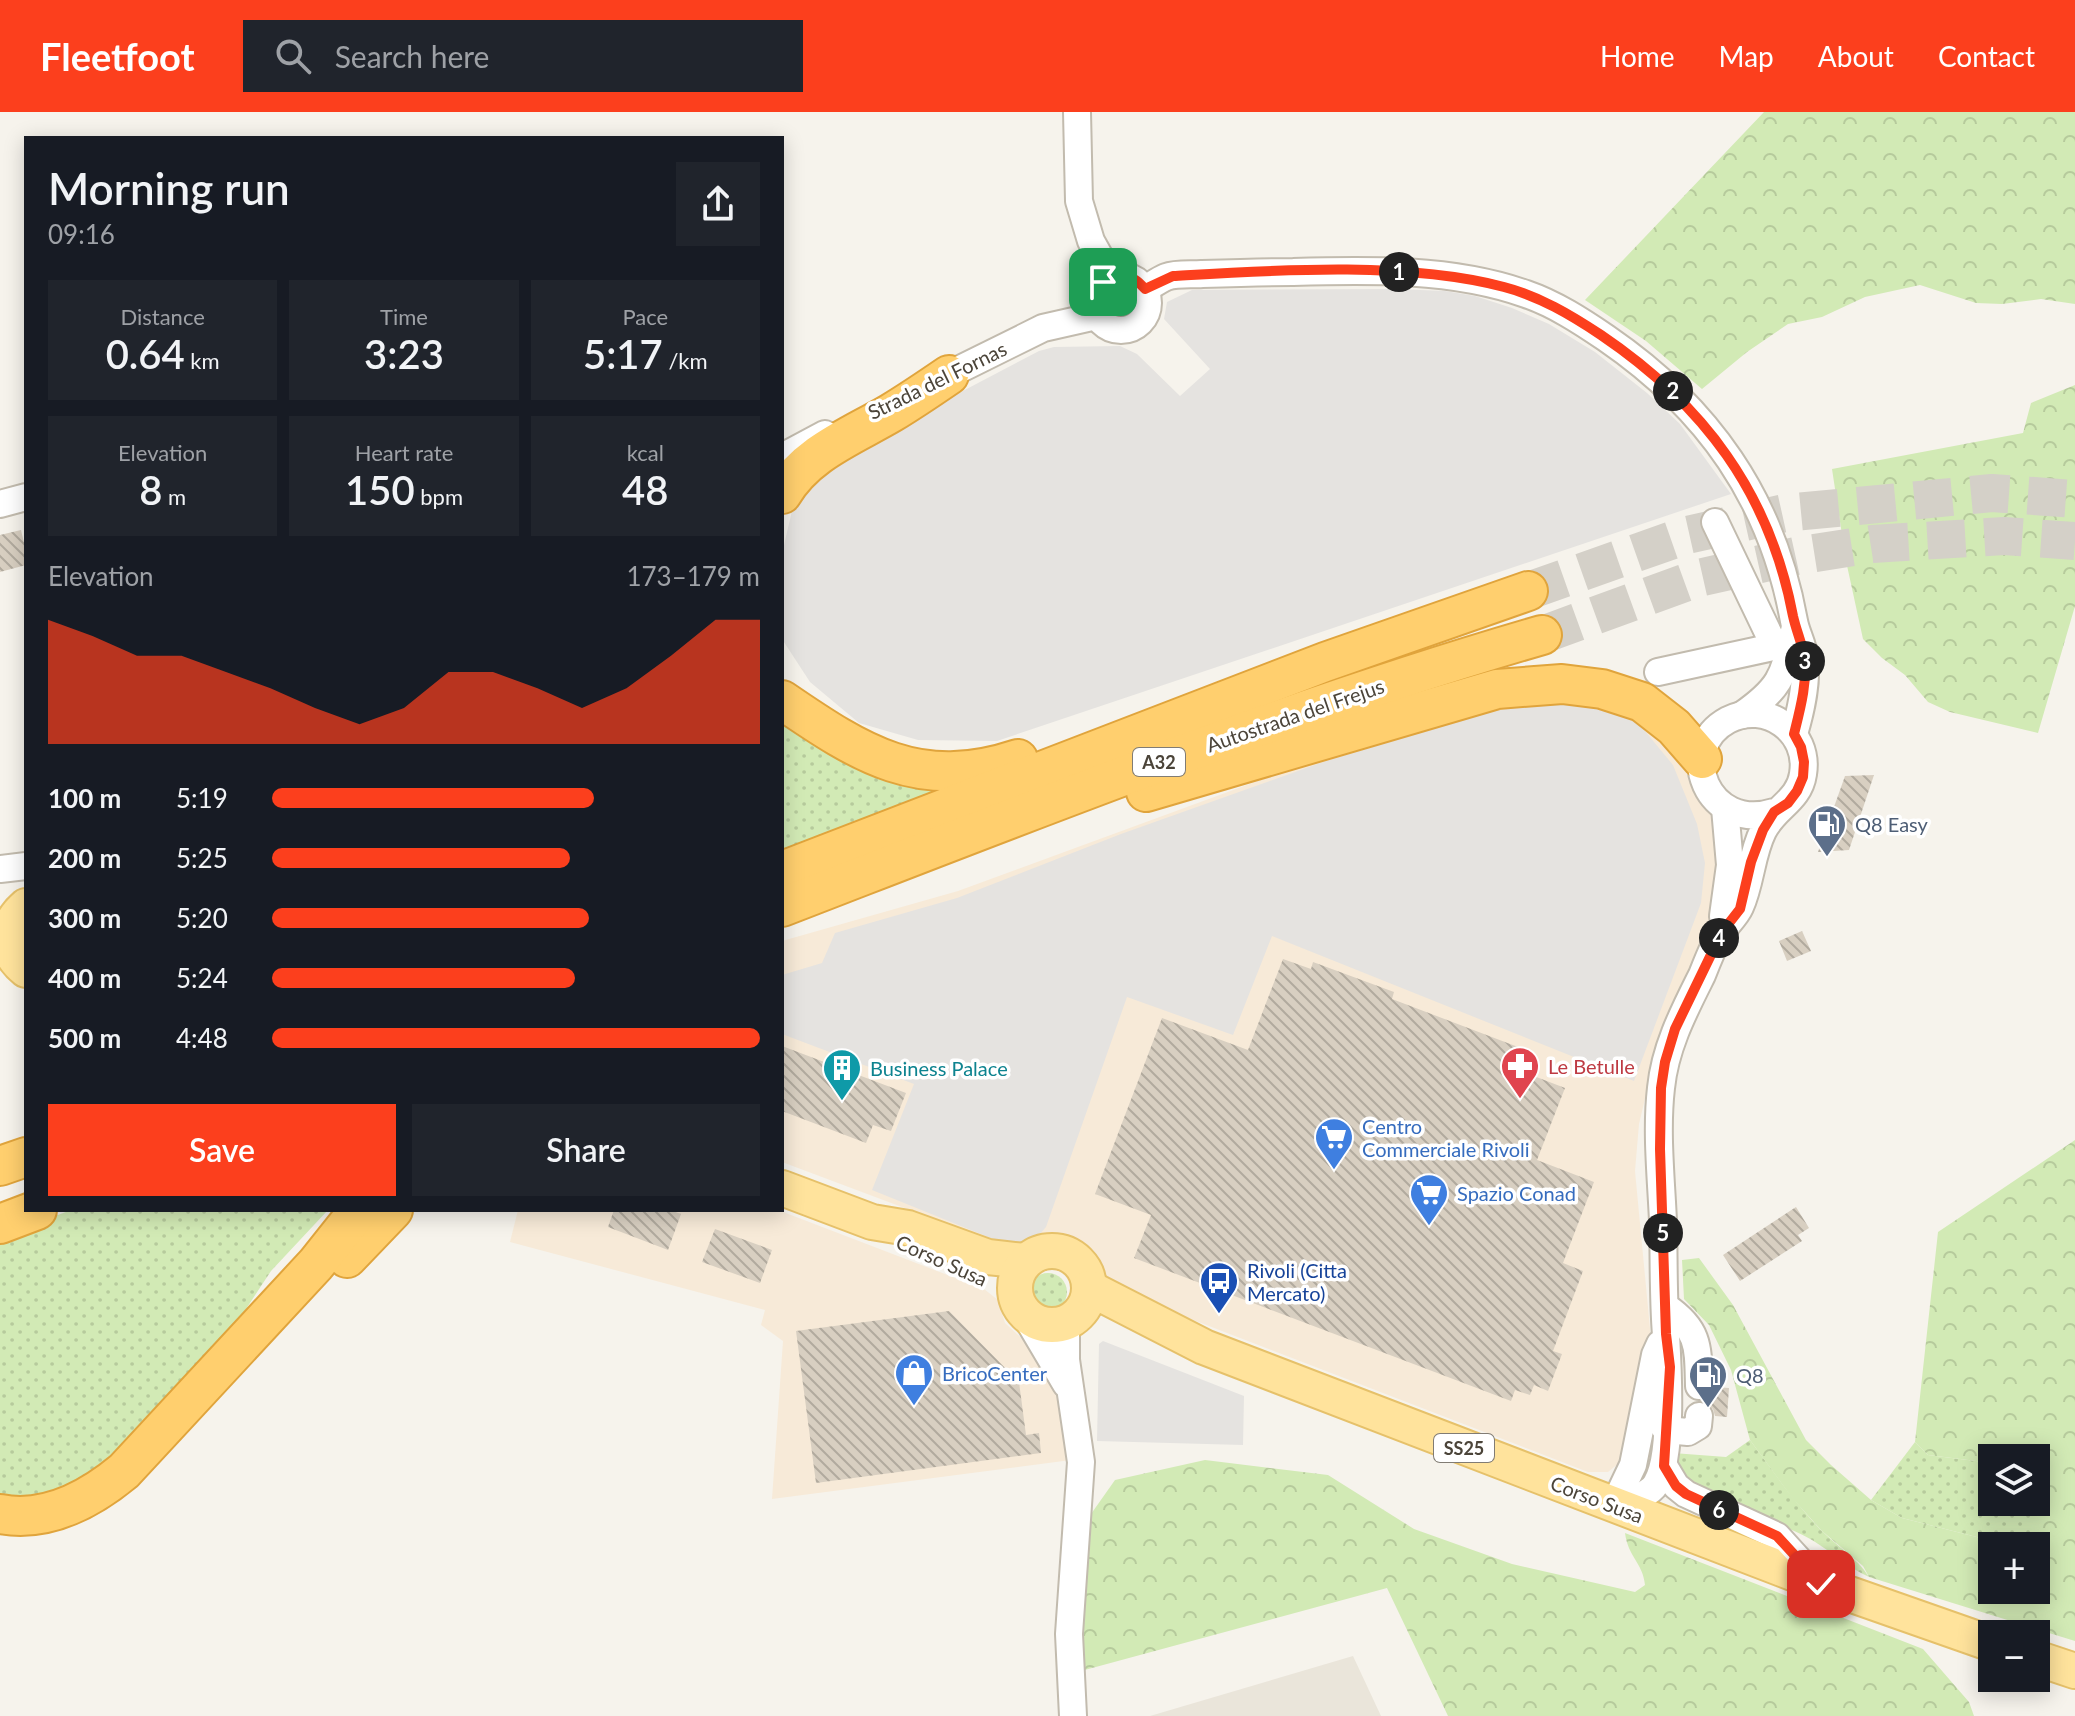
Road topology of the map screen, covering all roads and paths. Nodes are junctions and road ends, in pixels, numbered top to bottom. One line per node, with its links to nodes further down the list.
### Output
1 (1077, 112): 2 (street)
2 (1111, 277): 3 (street); 4 (street)
3 (1145, 289): 4 (street); 13 (street)
4 (1096, 316): 5 (street, Strada del Fornas)
5 (949, 375): 6 (street, Strada del Fornas); 7 (highway)
6 (784, 456)
7 (784, 492)
8 (24, 498): 9 (street)
9 (0, 504)
10 (1715, 522): 13 (street)
11 (1528, 591): 14 (highway, Autostrada del Frejus / A32)
12 (1542, 635): 22 (highway, Autostrada del Frejus / A32)
13 (1787, 640): 15 (street); 17 (street); 18 (street)
14 (1325, 662): 16 (highway); 25 (highway, Autostrada del Frejus / A32)
15 (1658, 672)
16 (788, 700)
17 (1742, 715): 18 (street); 19 (street)
18 (1794, 734): 21 (street)
19 (1702, 759): 20 (street); 22 (highway)
20 (1725, 808): 21 (street); 29 (street)
21 (1774, 812): 29 (street)
22 (947, 843): 27 (highway, Autostrada del Frejus / A32)
23 (24, 866): 24 (street)
24 (0, 869)
25 (784, 870)
26 (0, 898): 28 (main road)
27 (784, 906)
28 (11, 919): 30 (main road)
29 (1722, 932): 45 (street)
30 (24, 968)
31 (24, 1158): 32 (highway)
32 (0, 1166)
33 (784, 1189): 40 (main road, Corso Susa / SS25)
34 (24, 1198): 35 (highway)
35 (0, 1207)
36 (32, 1212): 41 (highway)
37 (357, 1212): 43 (highway)
38 (374, 1212): 43 (highway)
39 (391, 1212): 49 (highway)
40 (872, 1222): 42 (main road, Corso Susa / SS25); 44 (main road, Corso Susa / SS25)
41 (0, 1224)
42 (1025, 1261): 44 (main road); 46 (main road, SS25)
43 (316, 1264): 49 (highway)
44 (1020, 1305): 46 (main road, SS25); 51 (street)
45 (1666, 1307): 47 (street); 50 (street)
46 (1078, 1308): 51 (street); 55 (main road, Corso Susa / SS25)
47 (1666, 1334): 48 (street); 53 (street)
48 (1654, 1362): 53 (street); 55 (street)
49 (210, 1379): 56 (highway)
50 (1699, 1386)
51 (1070, 1391): 61 (street)
52 (1699, 1416): 53 (street)
53 (1666, 1430): 54 (street)
54 (1664, 1466): 55 (street); 57 (street)
55 (1614, 1505): 57 (main road, Corso Susa / SS25)
56 (0, 1514)
57 (1821, 1584): 58 (main road, Corso Susa / SS25)
58 (1978, 1639)
59 (2050, 1663): 60 (main road)
60 (2075, 1671)
61 (1073, 1716)

